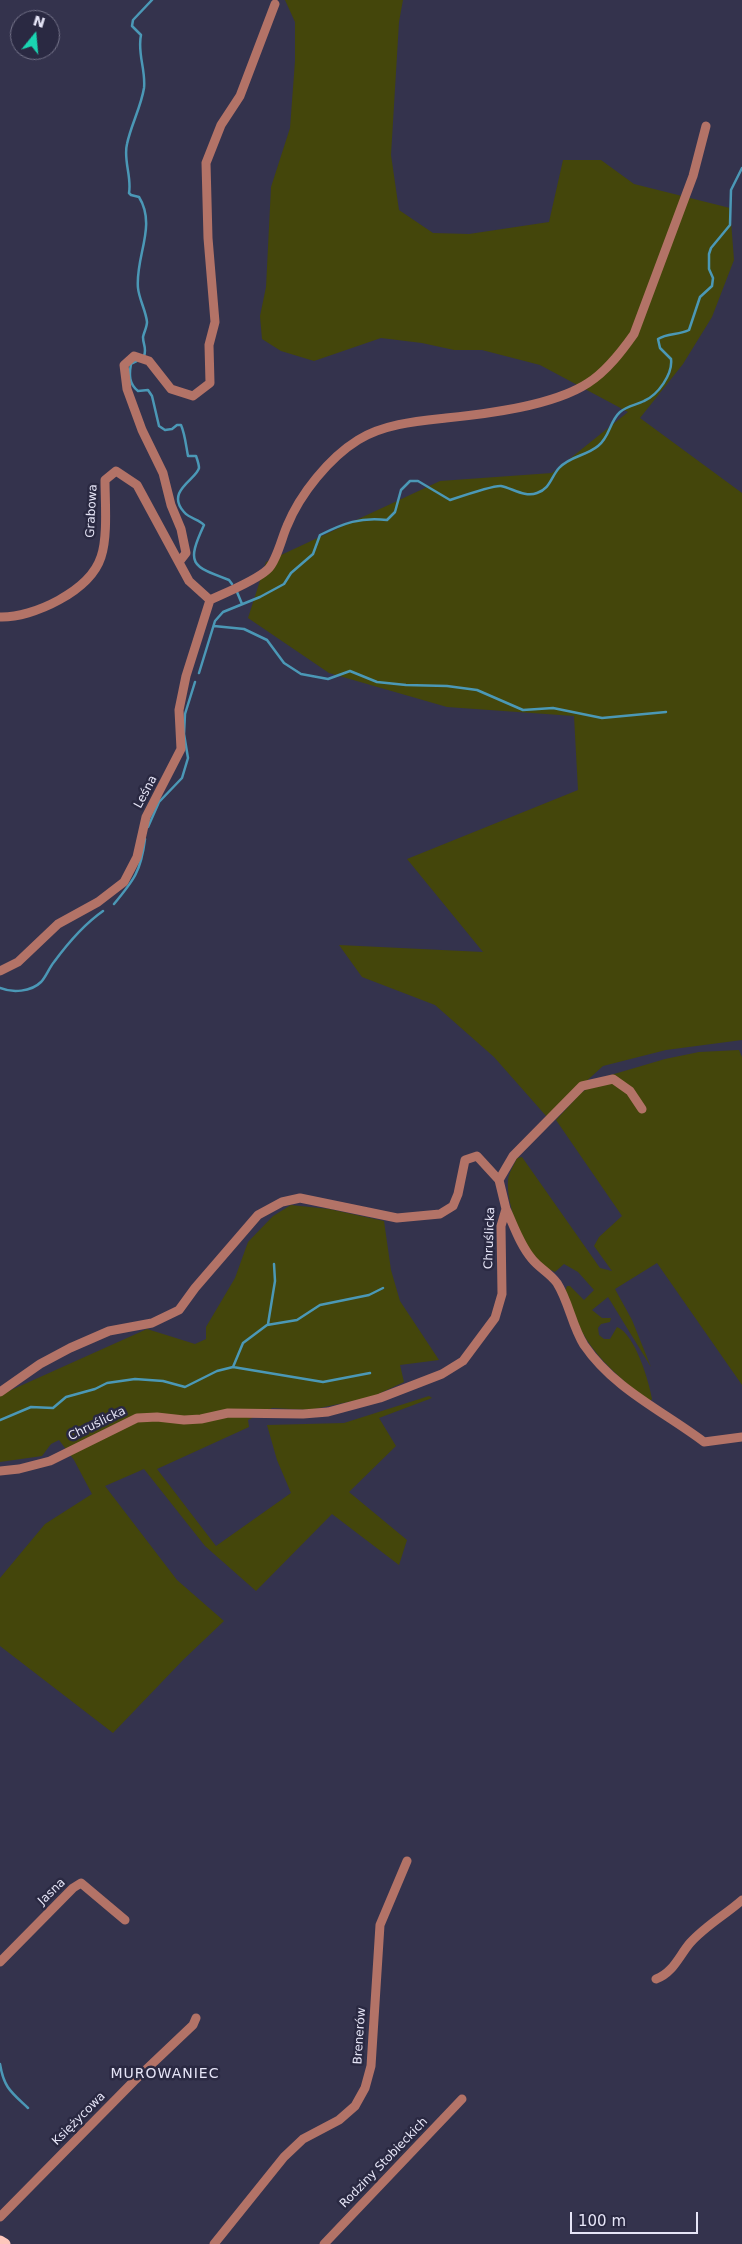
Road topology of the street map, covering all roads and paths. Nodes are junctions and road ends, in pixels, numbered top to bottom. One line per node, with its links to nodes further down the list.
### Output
1 (275, 4): 3 (street)
2 (706, 126): 4 (street)
3 (179, 562): 4 (street, Grabowa); 5 (street, Grabowa)
4 (207, 597): 6 (street, Leśna)
5 (0, 617)
6 (0, 971)
7 (642, 1109): 8 (street)
8 (499, 1180): 9 (street, Chruślicka); 10 (street, Chruślicka)
9 (506, 1209): 11 (street); 12 (street, Chruślicka)
10 (0, 1392)
11 (742, 1437)
12 (0, 1470)
13 (407, 1861): 23 (street, Brenerów)
14 (742, 1900): 17 (street)
15 (125, 1920): 16 (street, Jasna)
16 (0, 1962)
17 (656, 1979)
18 (196, 2018): 20 (street, Księżycowa)
19 (462, 2099): 24 (street, Rodziny Stobieckich)
20 (0, 2217)
21 (0, 2241): 22 (main road)
22 (5, 2244)
23 (214, 2244)
24 (324, 2244)

